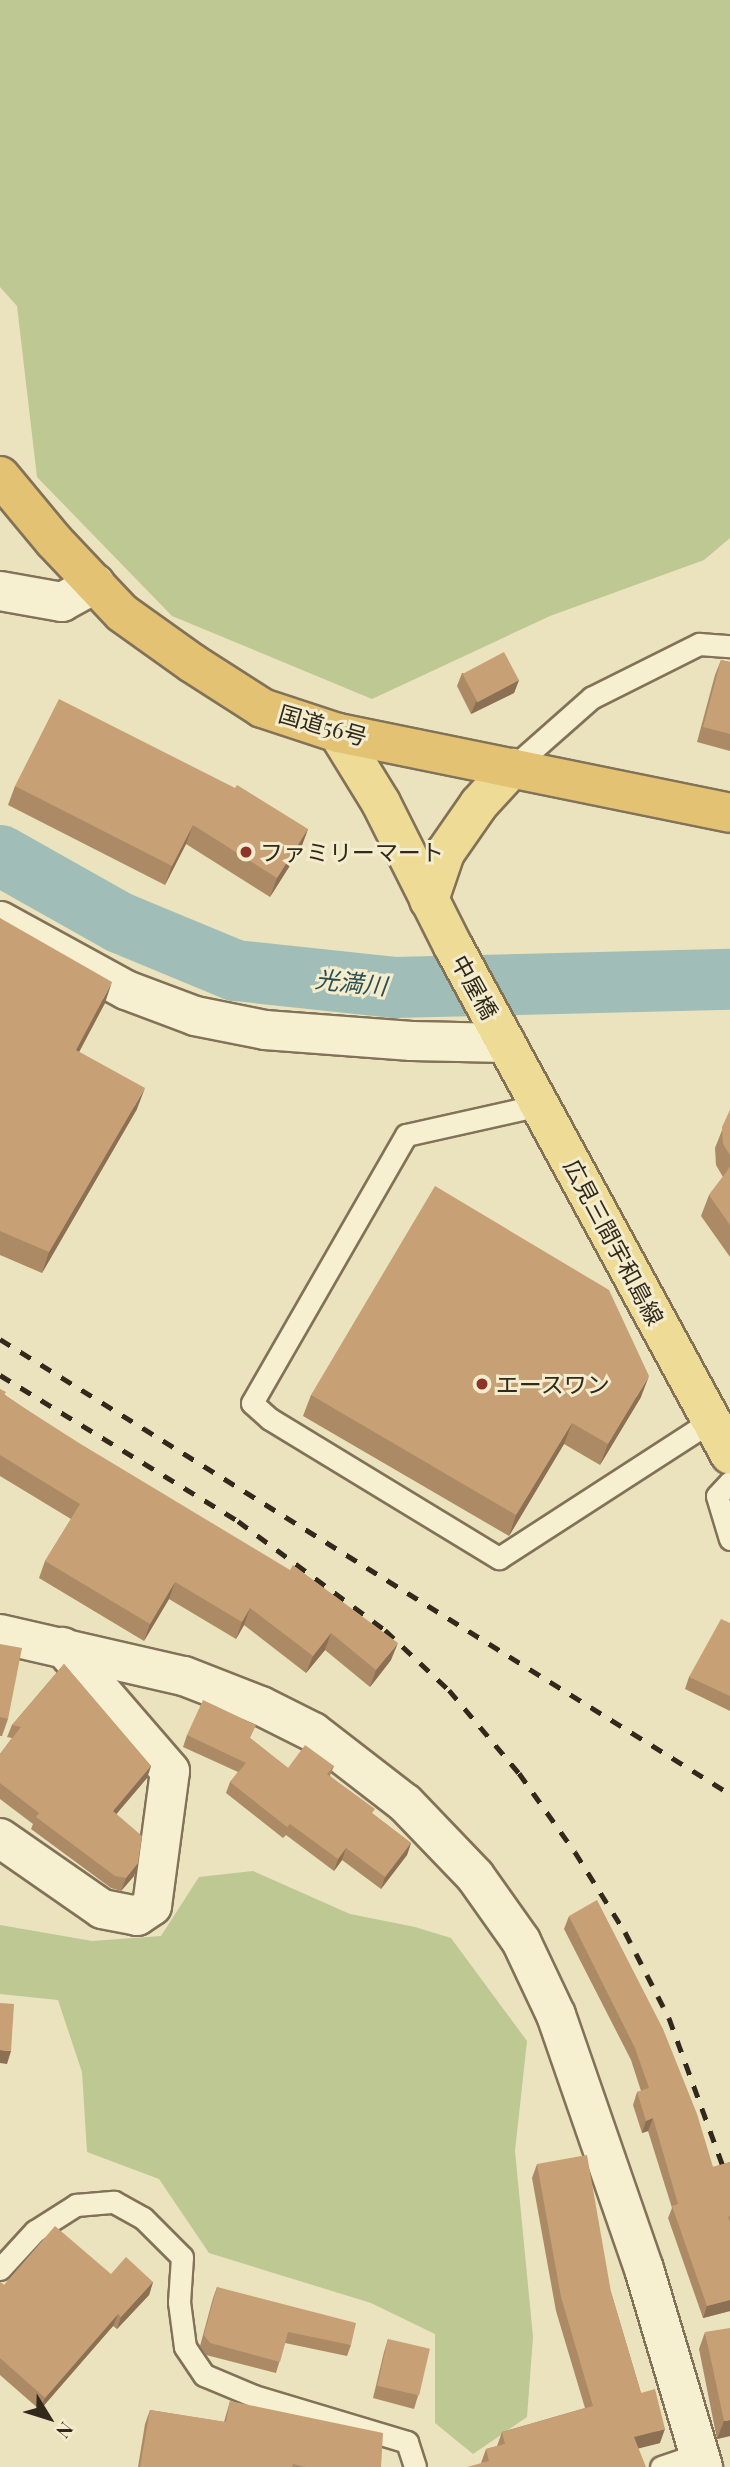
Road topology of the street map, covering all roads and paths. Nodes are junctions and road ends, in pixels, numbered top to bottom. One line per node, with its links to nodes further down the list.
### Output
1 (0, 476): 2 (highway, 国道56号)
2 (95, 584): 3 (street); 5 (highway, 国道56号)
3 (0, 591)
4 (730, 646): 6 (lane)
5 (338, 733): 6 (highway, 国道56号); 8 (main road)
6 (512, 768): 7 (highway, 国道56号); 8 (main road)
7 (730, 813)
8 (429, 900): 10 (main road, 中屋橋)
9 (0, 921): 10 (street)
10 (502, 1036): 11 (main road, 広見三間宇和島線)
11 (540, 1105): 12 (main road, 広見三間宇和島線); 12 (lane)
12 (711, 1420): 13 (main road, 広見三間宇和島線)
13 (730, 1455)
14 (730, 1482): 15 (lane)
15 (730, 1539)
16 (0, 1634): 17 (street)
17 (63, 1647): 18 (street); 20 (street)
18 (0, 1838)
19 (0, 2269): 21 (lane)
20 (701, 2460): 22 (lane)
21 (415, 2467)
22 (661, 2467)

